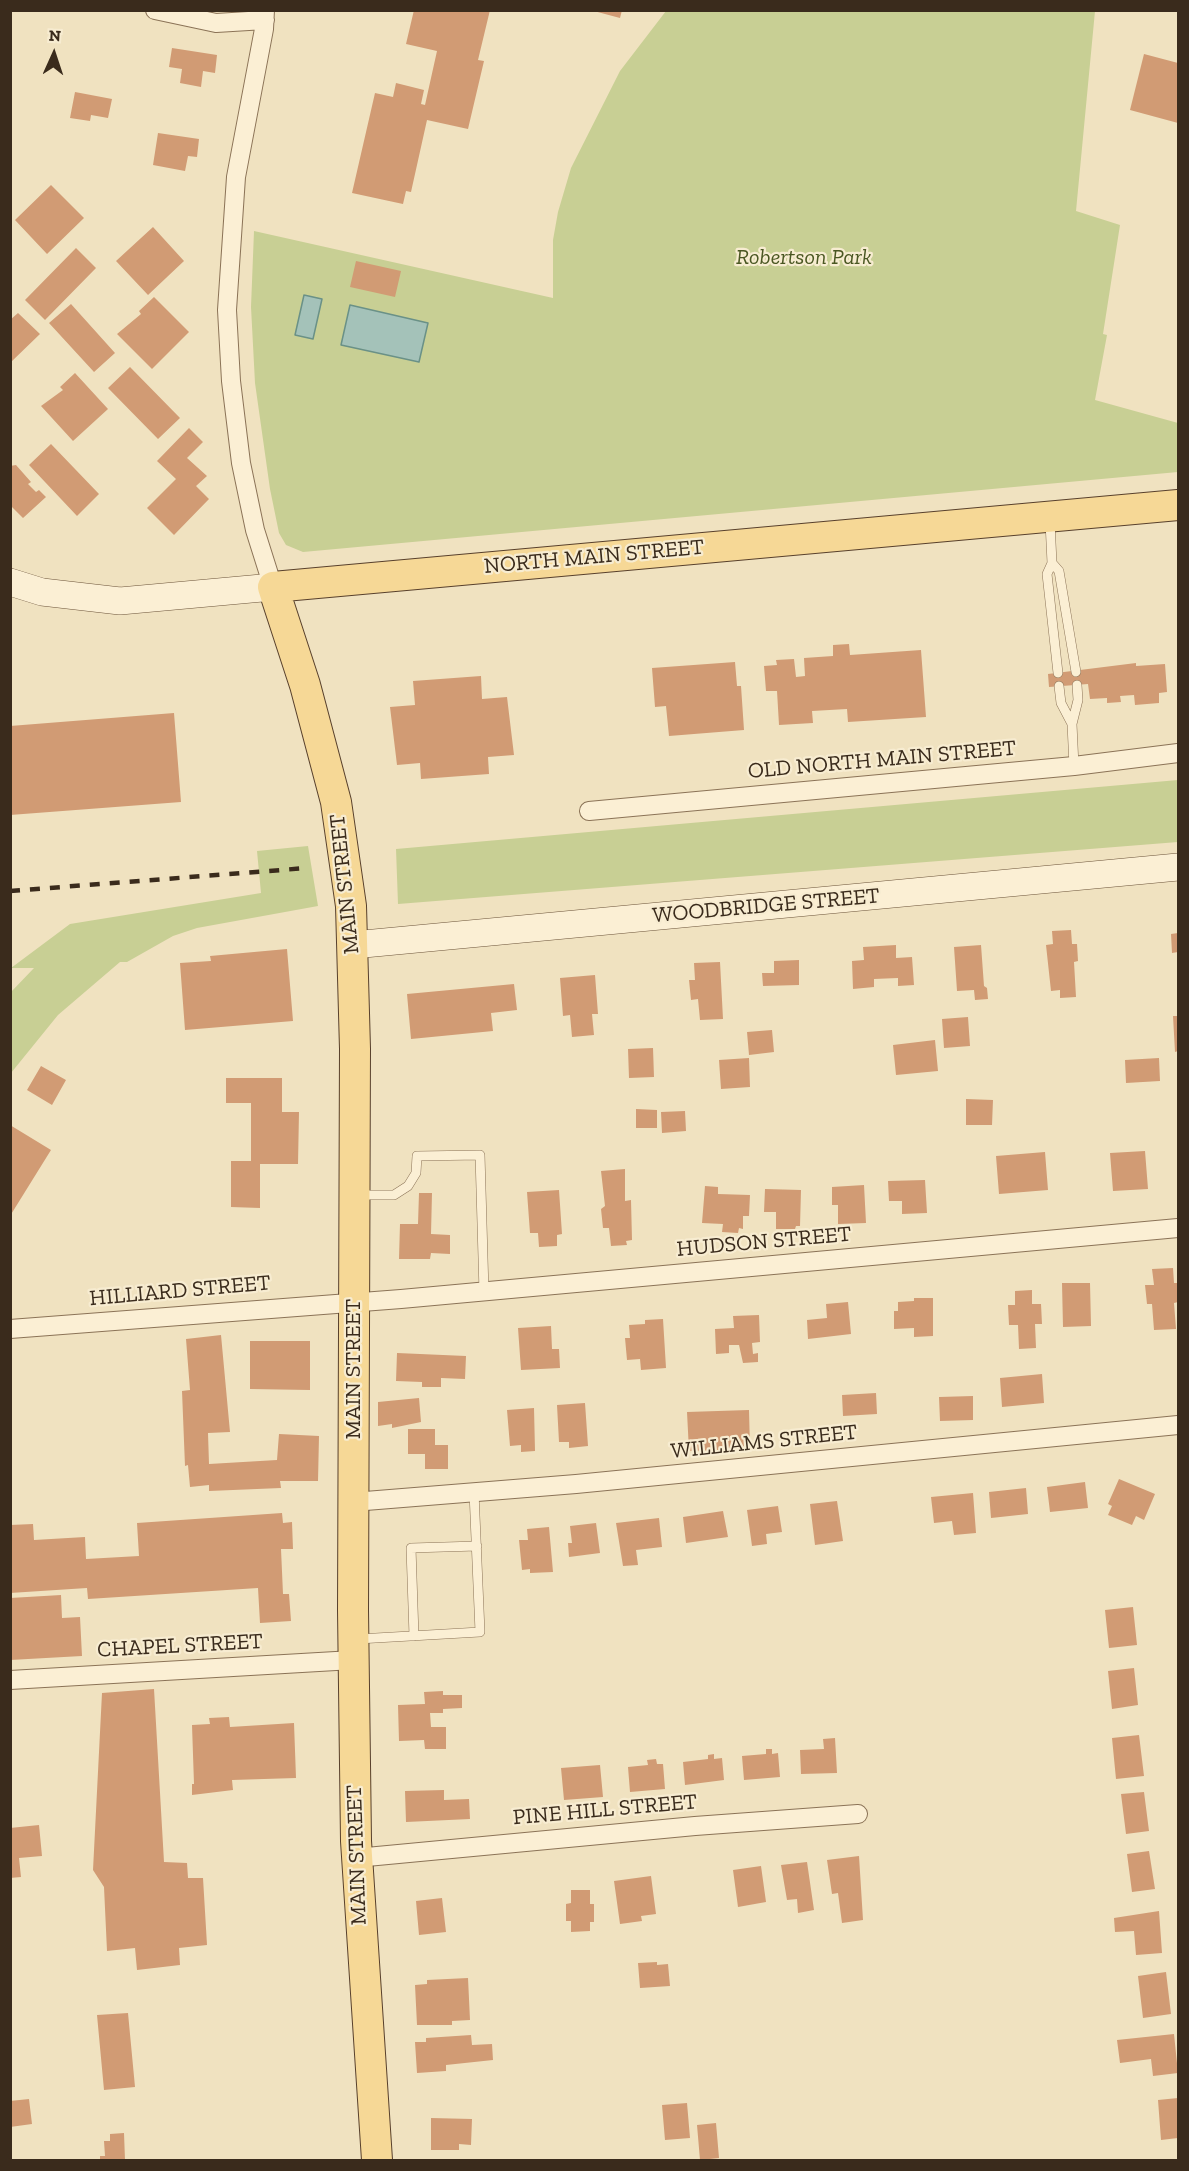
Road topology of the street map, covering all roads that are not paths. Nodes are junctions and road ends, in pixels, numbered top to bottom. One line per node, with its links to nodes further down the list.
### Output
1 (155, 10): 2 (street)
2 (265, 15): 7 (street)
3 (1179, 505): 4 (main road, NORTH MAIN STREET)
4 (1050, 516): 5 (lane); 7 (main road, NORTH MAIN STREET)
5 (1052, 563): 8 (lane); 9 (lane)
6 (10, 582): 7 (main road, NORTH MAIN STREET)
7 (273, 587): 17 (main road, MAIN STREET)
8 (1076, 672)
9 (1058, 673)
10 (1077, 685): 12 (lane)
11 (1059, 686): 12 (lane)
12 (1072, 724): 14 (lane)
13 (1179, 753): 14 (street, OLD NORTH MAIN STREET)
14 (1074, 766): 15 (street, OLD NORTH MAIN STREET)
15 (589, 811)
16 (1179, 867): 17 (main road, WOODBRIDGE STREET)
17 (353, 945): 18 (main road, MAIN STREET)
18 (354, 1195): 20 (lane); 21 (main road, MAIN STREET)
19 (1179, 1228): 20 (street, HUDSON STREET)
20 (484, 1292): 21 (street, HUDSON STREET)
21 (354, 1302): 22 (street, HILLIARD STREET); 25 (main road, MAIN STREET)
22 (10, 1329)
23 (1179, 1425): 24 (street, WILLIAMS STREET)
24 (474, 1492): 25 (street, WILLIAMS STREET); 26 (lane)
25 (353, 1502): 28 (main road, MAIN STREET)
26 (477, 1546): 27 (lane); 27 (lane)
27 (414, 1636): 28 (lane)
28 (353, 1650): 29 (street, CHAPEL STREET); 31 (main road, MAIN STREET)
29 (10, 1680)
30 (858, 1814): 31 (street, PINE HILL STREET)
31 (356, 1858): 32 (main road, MAIN STREET)
32 (377, 2160)

